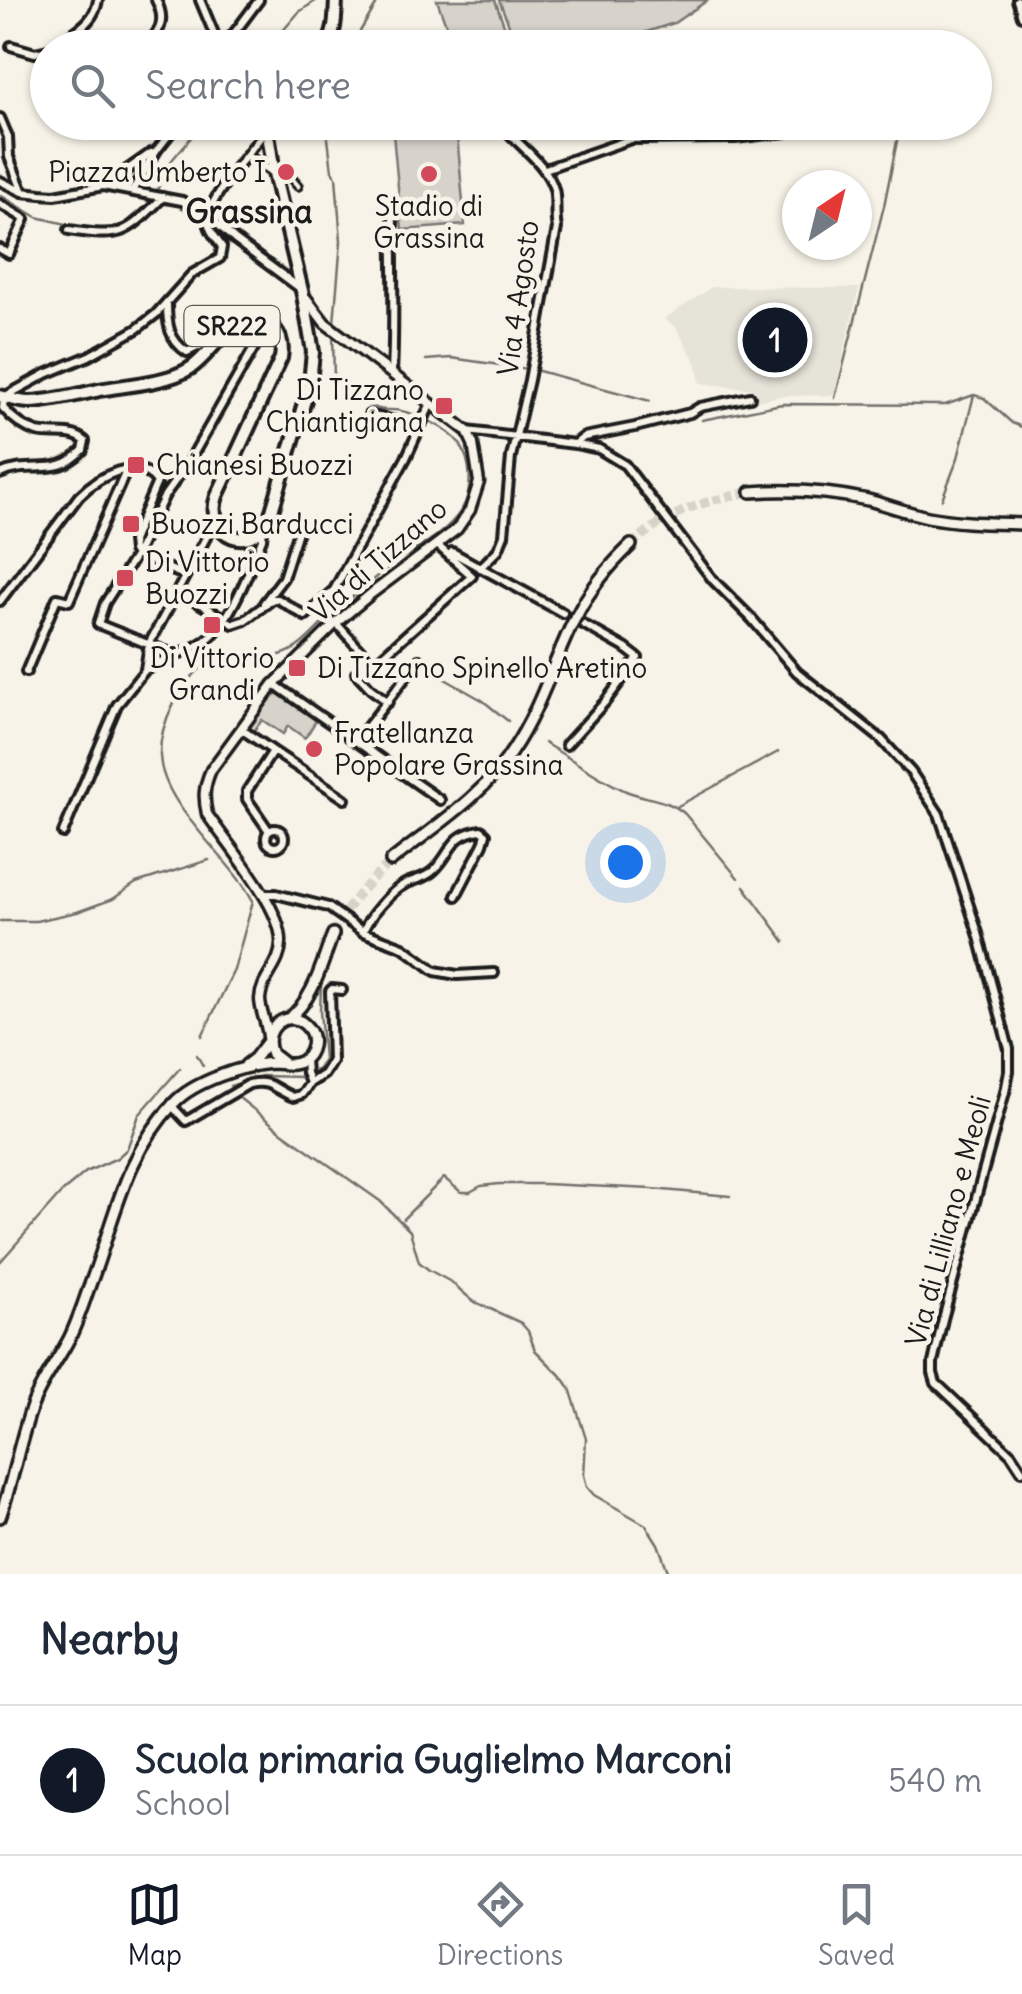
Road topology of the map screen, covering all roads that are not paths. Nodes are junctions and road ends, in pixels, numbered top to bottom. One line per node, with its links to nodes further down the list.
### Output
1 (98, 0): 8 (street)
2 (156, 0): 9 (street)
3 (200, 0): 10 (street)
4 (259, 0): 11 (street)
5 (336, 0): 12 (main road)
6 (1018, 0): 7 (street)
7 (1022, 16)
8 (77, 30)
9 (158, 30)
10 (214, 30)
11 (236, 30)
12 (335, 30)
13 (11, 46): 14 (street)
14 (30, 52)
15 (0, 118): 30 (street)
16 (164, 140): 21 (street)
17 (258, 140): 22 (street)
18 (269, 140): 25 (main road, SR222)
19 (516, 140): 23 (street)
20 (629, 140): 23 (street)
21 (156, 150): 27 (street); 29 (street)
22 (247, 156): 25 (street); 34 (street)
23 (545, 169): 48 (street, Via 4 Agosto)
24 (287, 173): 28 (street)
25 (274, 174): 37 (main road, SR222)
26 (0, 182): 30 (street)
27 (103, 186): 29 (street); 30 (street)
28 (298, 186)
29 (132, 191): 31 (street)
30 (24, 192)
31 (160, 196): 34 (street); 35 (street)
32 (0, 204): 36 (street)
33 (393, 209): 41 (street)
34 (208, 218): 37 (street); 38 (street)
35 (69, 230)
36 (0, 249)
37 (302, 292): 41 (street); 56 (main road, SR222)
38 (167, 302): 39 (street); 43 (street)
39 (226, 333): 43 (main road, SR222); 53 (main road, SR222)
40 (258, 341): 59 (street)
41 (392, 372): 44 (street)
42 (750, 396): 49 (street)
43 (2, 397): 51 (street)
44 (431, 402): 46 (street); 47 (street)
45 (368, 414): 46 (street)
46 (421, 426): 64 (street)
47 (467, 431): 48 (street, Via di Lilliano e Meoli); 57 (street, Via di Tizzano)
48 (518, 435): 49 (street, Via di Lilliano e Meoli); 60 (street, Via 4 Agosto)
49 (575, 444): 103 (street, Via di Lilliano e Meoli)
50 (126, 469): 59 (street); 63 (street); 74 (street)
51 (0, 474)
52 (751, 492): 54 (main road)
53 (216, 519): 56 (main road); 61 (street)
54 (1022, 524)
55 (300, 528): 64 (street)
56 (263, 529): 66 (street)
57 (439, 545): 60 (street); 68 (street, Via di Tizzano); 72 (street)
58 (631, 545): 67 (main road)
59 (137, 554): 61 (street); 69 (street)
60 (480, 568): 65 (street)
61 (184, 575): 62 (street)
62 (178, 590): 66 (street); 69 (street)
63 (0, 601)
64 (256, 612): 66 (street)
65 (564, 613)
66 (226, 619): 70 (street)
67 (577, 621): 79 (street); 85 (main road)
68 (336, 624): 72 (street); 75 (street, Via di Tizzano)
69 (149, 644): 70 (street); 73 (street)
70 (175, 655): 73 (street)
71 (419, 660): 76 (street)
72 (370, 661): 76 (street)
73 (145, 670): 84 (street)
74 (26, 672)
75 (274, 684): 77 (street, Via di Tizzano); 78 (street)
76 (388, 702): 78 (street)
77 (241, 728): 80 (street); 86 (street, Via di Tizzano)
78 (361, 740): 82 (street)
79 (566, 746)
80 (274, 752): 81 (street); 83 (street)
81 (345, 800)
82 (440, 800)
83 (269, 831)
84 (62, 833)
85 (391, 861)
86 (262, 894): 88 (street); 93 (street, Via di Tizzano)
87 (456, 896): 88 (street)
88 (364, 932): 90 (street)
89 (332, 934): 91 (main road)
90 (494, 973)
91 (314, 985): 94 (main road); 95 (main road)
92 (342, 990): 101 (street)
93 (261, 1006): 94 (street); 96 (street)
94 (284, 1020): 95 (main road); 96 (main road)
95 (309, 1030): 97 (main road)
96 (268, 1039): 98 (main road); 99 (main road)
97 (305, 1058): 98 (main road); 100 (street)
98 (290, 1064): 99 (main road); 100 (street)
99 (234, 1072): 102 (main road)
100 (306, 1073): 101 (street)
101 (310, 1083): 102 (street)
102 (171, 1106): 104 (main road)
103 (1022, 1471)
104 (0, 1516)

